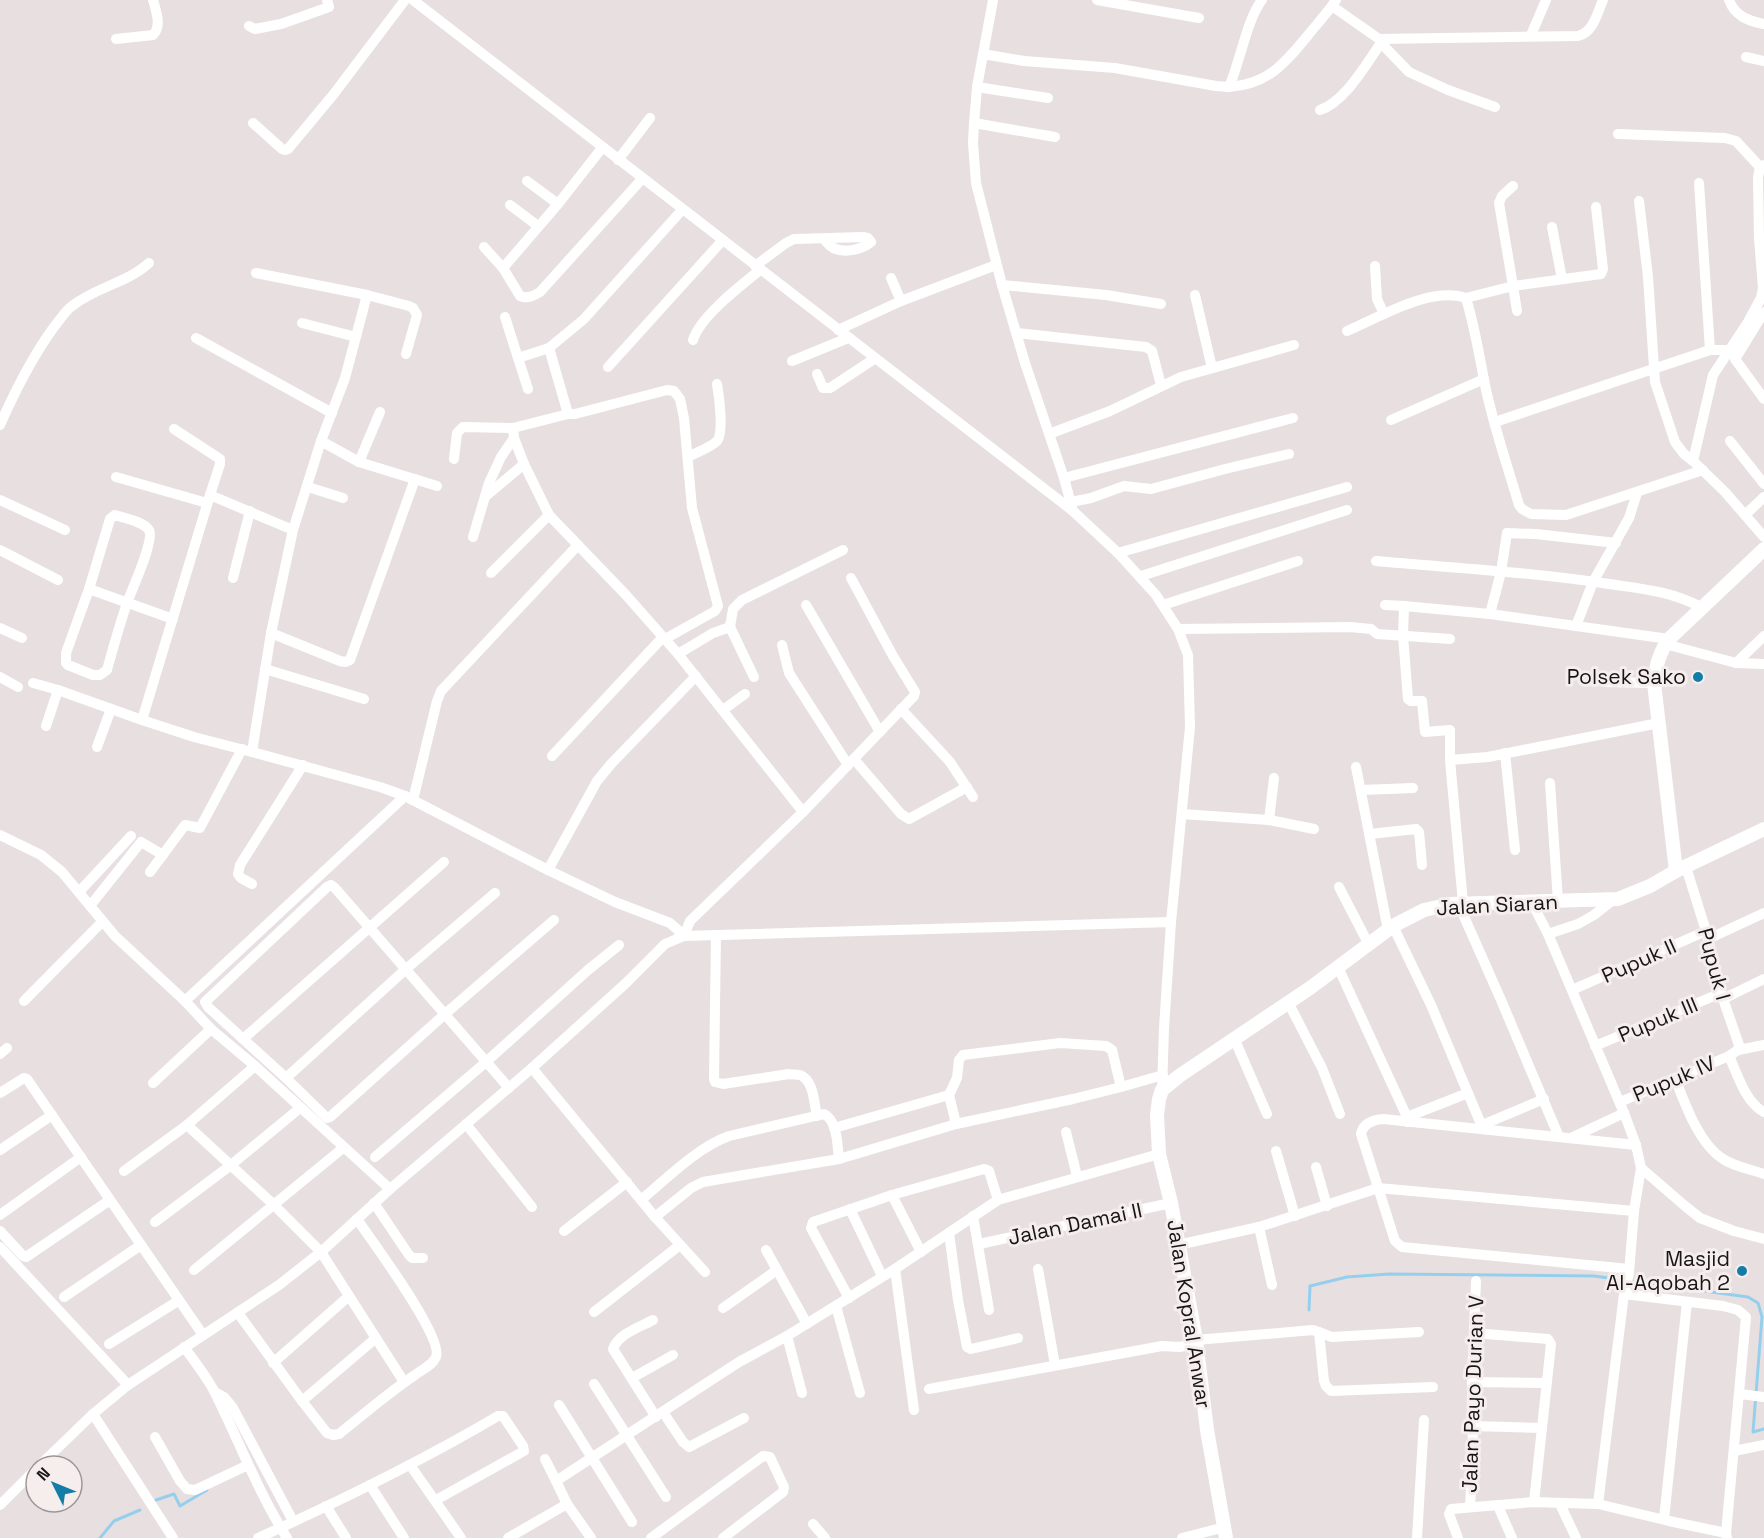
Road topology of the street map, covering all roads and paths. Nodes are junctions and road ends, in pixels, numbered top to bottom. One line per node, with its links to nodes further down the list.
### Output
1 (153, 0): 16 (street)
2 (327, 0): 14 (street)
3 (405, 0): 27 (street)
4 (412, 0): 31 (street)
5 (993, 0): 18 (street)
6 (1097, 0): 12 (street)
7 (1262, 0): 22 (street)
8 (1545, 0): 15 (street)
9 (1603, 0): 15 (street)
10 (1729, 0): 13 (street)
11 (1334, 3): 17 (street); 22 (street)
12 (1199, 18)
13 (1764, 24)
14 (249, 26)
15 (1531, 35): 17 (street)
16 (116, 39)
17 (1380, 41): 24 (street); 25 (street)
18 (983, 54): 21 (street); 22 (street)
19 (1746, 57): 20 (street)
20 (1764, 61)
21 (977, 87): 23 (street); 28 (street)
22 (1229, 87)
23 (1048, 98)
24 (1495, 107)
25 (1320, 110)
26 (650, 118): 32 (street)
27 (254, 123)
28 (974, 123): 30 (street); 49 (street)
29 (1618, 134): 33 (street)
30 (1055, 137)
31 (602, 148): 32 (street); 39 (street)
32 (618, 160): 34 (street)
33 (1762, 166): 78 (street)
34 (642, 179): 42 (street); 51 (street)
35 (527, 181): 39 (street)
36 (1700, 183): 77 (street)
37 (1513, 186): 57 (street)
38 (1639, 201): 85 (street)
39 (558, 204): 43 (street)
40 (510, 205): 43 (street)
41 (1596, 207): 55 (street)
42 (682, 210): 46 (street); 76 (street)
43 (538, 226): 51 (street)
44 (1552, 227): 55 (street)
45 (824, 239): 52 (street)
46 (722, 241): 52 (street); 83 (street)
47 (484, 247): 51 (street)
48 (149, 263): 95 (street)
49 (996, 265): 56 (street); 61 (street)
50 (1375, 266): 65 (street)
51 (502, 268)
52 (758, 268): 68 (street); 74 (street)
53 (256, 273): 58 (street)
54 (891, 279): 61 (street)
55 (1562, 279): 57 (street)
56 (1002, 285): 62 (street); 70 (street)
57 (1512, 285): 60 (street); 63 (street)
58 (367, 295): 71 (street); 79 (street)
59 (1196, 295): 84 (street)
60 (1466, 298): 65 (street); 87 (street)
61 (901, 301): 68 (street)
62 (1161, 304)
63 (1517, 310)
64 (1764, 312): 91 (street)
65 (1384, 314): 69 (street)
66 (505, 317): 80 (street)
67 (302, 323): 71 (street)
68 (838, 330): 73 (street)
69 (1347, 331)
70 (1017, 333): 89 (street); 101 (street)
71 (356, 337): 93 (street)
72 (196, 338): 93 (street)
73 (848, 338): 81 (street); 82 (street)
74 (693, 340)
75 (1294, 345): 84 (street)
76 (549, 348): 80 (street); 94 (street)
77 (1710, 350): 78 (street); 85 (street)
78 (1730, 350): 107 (street)
79 (406, 354)
80 (518, 358): 90 (street)
81 (874, 359): 86 (street); 124 (street)
82 (792, 361)
83 (608, 368)
84 (1212, 368): 89 (street)
85 (1653, 368): 98 (street); 107 (street)
86 (817, 374)
87 (1484, 379): 97 (street); 98 (street)
88 (717, 384): 105 (street)
89 (1161, 385): 101 (street)
90 (528, 389)
91 (1764, 399)
92 (380, 412): 108 (street)
93 (332, 413): 102 (street)
94 (568, 414): 100 (street); 105 (street)
95 (2, 417)
96 (1293, 418): 112 (street)
97 (1391, 420)
98 (1495, 422): 118 (street)
99 (174, 429): 122 (street)
100 (513, 433): 106 (street); 109 (street); 119 (street)
101 (1049, 434): 112 (street)
102 (321, 441): 108 (street); 116 (street)
103 (1730, 441): 114 (street)
104 (1288, 454): 124 (street)
105 (688, 457): 165 (street)
106 (454, 459)
107 (1693, 461): 110 (street)
108 (360, 462): 113 (street)
109 (524, 464): 119 (street); 127 (street)
110 (1703, 470): 118 (street); 128 (street)
111 (116, 477): 122 (street)
112 (1064, 478): 124 (street)
113 (415, 480): 115 (street); 161 (street)
114 (1764, 484)
115 (437, 486)
116 (308, 487): 121 (street); 130 (street)
117 (1347, 487): 138 (street)
118 (1637, 492): 133 (street)
119 (486, 496): 131 (street)
120 (1764, 497): 128 (street)
121 (343, 498)
122 (208, 499): 126 (street); 156 (street)
123 (0, 500): 129 (street)
124 (1072, 506): 138 (street)
125 (1347, 510): 143 (street)
126 (250, 512): 130 (street); 144 (street)
127 (549, 514): 134 (street); 142 (street)
128 (1745, 515): 132 (street)
129 (65, 530)
130 (292, 530): 161 (street)
131 (473, 537)
132 (1764, 537)
133 (1616, 543): 141 (street); 147 (street)
134 (578, 545): 165 (street); 202 (street)
135 (1764, 549): 154 (street)
136 (0, 550): 146 (street)
137 (843, 550): 158 (street)
138 (1118, 553): 143 (street)
139 (1298, 561): 152 (street)
140 (1376, 561): 141 (street)
141 (1501, 572): 147 (street); 155 (street)
142 (491, 573)
143 (1141, 576): 152 (street)
144 (233, 578)
145 (851, 578): 185 (street)
146 (58, 580)
147 (1593, 582): 154 (street); 157 (street)
148 (89, 589): 149 (street); 149 (street); 149 (street)
149 (127, 603): 156 (street)
150 (806, 604): 189 (street)
151 (1385, 604): 153 (street)
152 (1162, 605): 160 (street)
153 (1404, 606): 155 (street); 162 (street)
154 (1701, 608): 167 (street)
155 (1490, 614): 157 (street)
156 (173, 619): 186 (street)
157 (1576, 626): 167 (street)
158 (730, 627): 169 (street); 175 (street)
159 (0, 628): 164 (street)
160 (1178, 629): 162 (street); 204 (street)
161 (271, 633): 172 (street)
162 (1403, 636): 166 (street); 194 (street)
163 (1764, 636): 170 (street)
164 (22, 638)
165 (664, 638): 169 (street); 193 (street)
166 (1450, 639)
167 (1667, 641): 170 (street); 178 (street)
168 (782, 645): 195 (street)
169 (678, 654): 173 (street)
170 (1736, 663): 171 (street)
171 (1764, 664)
172 (265, 669): 182 (street); 191 (street)
173 (696, 676): 184 (street); 216 (street)
174 (0, 677): 179 (street)
175 (754, 677)
176 (1606, 682): 178 (street)
177 (33, 683): 180 (street)
178 (1654, 683): 187 (street)
179 (18, 687)
180 (58, 690): 183 (street); 188 (street)
181 (745, 694): 184 (street)
182 (364, 699)
183 (111, 709): 186 (street); 190 (street)
184 (723, 710): 203 (street)
185 (901, 710): 189 (street); 195 (street)
186 (142, 720): 191 (street)
187 (1659, 723): 192 (street); 215 (street)
188 (46, 726)
189 (880, 732): 195 (street)
190 (97, 747)
191 (247, 750): 196 (street); 212 (street)
192 (1505, 753): 194 (street); 211 (street)
193 (552, 756)
194 (1450, 760): 225 (street)
195 (850, 762): 203 (street)
196 (303, 765): 202 (street); 218 (street)
197 (1356, 767): 201 (street)
198 (1274, 778): 205 (street)
199 (1551, 783): 224 (street)
200 (1413, 788): 201 (street)
201 (1361, 790): 208 (street)
202 (409, 798): 216 (street); 245 (street)
203 (803, 812): 236 (street)
204 (1182, 814): 205 (street); 230 (street)
205 (1269, 820): 206 (street)
206 (1314, 829)
207 (1764, 829): 215 (street, Jalan Siaran)
208 (1370, 834): 214 (street); 232 (street)
209 (0, 835): 220 (street)
210 (131, 836): 220 (street)
211 (1515, 850)
212 (163, 855): 217 (street); 226 (street)
213 (444, 862): 231 (street)
214 (1422, 865)
215 (1681, 869): 222 (street, Jalan Siaran); 235 (street, Pupuk I)
216 (548, 870): 236 (street)
217 (150, 872)
218 (252, 884)
219 (1339, 886): 238 (street)
220 (79, 892): 226 (street)
221 (495, 893): 240 (street)
222 (1614, 899): 224 (street, Jalan Siaran); 233 (street)
223 (1531, 901): 224 (street, Jalan Siaran); 225 (street, Jalan Siaran); 233 (street)
224 (1558, 901)
225 (1460, 903): 232 (street, Jalan Siaran); 267 (street)
226 (90, 906): 229 (street)
227 (1764, 913): 235 (street, Pupuk II)
228 (554, 920): 247 (street)
229 (102, 922): 244 (street); 245 (street)
230 (1171, 922): 234 (street); 257 (street)
231 (369, 927): 240 (street); 250 (street); 250 (street)
232 (1391, 928): 238 (street, Jalan Siaran); 265 (street)
233 (1548, 934): 242 (street)
234 (716, 935): 236 (street); 274 (street)
235 (1707, 935): 242 (street, Pupuk II); 243 (street, Pupuk I)
236 (682, 936): 256 (street)
237 (619, 945): 254 (street)
238 (1369, 945): 239 (street, Jalan Siaran)
239 (1338, 967): 246 (street, Jalan Siaran); 275 (street)
240 (406, 969): 247 (street); 258 (street)
241 (1764, 979): 243 (street, Pupuk III)
242 (1572, 990): 252 (street)
243 (1722, 996): 252 (street, Pupuk III); 253 (street, Pupuk I)
244 (24, 1001)
245 (185, 1001): 248 (street)
246 (1288, 1002): 249 (street, Jalan Siaran); 272 (street)
247 (445, 1014): 254 (street); 258 (street)
248 (211, 1029): 255 (street); 260 (street)
249 (1234, 1038): 263 (street, Jalan Siaran); 271 (street)
250 (243, 1039): 258 (street)
251 (1764, 1045): 253 (street, Pupuk IV)
252 (1595, 1046): 269 (street)
253 (1734, 1053): 259 (street, Pupuk IV); 270 (street, Pupuk I)
254 (486, 1062): 262 (street); 290 (street)
255 (255, 1066): 268 (street); 278 (street)
256 (532, 1068): 262 (street); 298 (street)
257 (1163, 1075): 261 (street); 263 (street)
258 (286, 1078)
259 (1675, 1078): 269 (street, Pupuk IV); 296 (street)
260 (153, 1083)
261 (1121, 1087): 266 (street); 277 (street)
262 (509, 1088): 276 (street)
263 (1162, 1090): 288 (street, Jalan Kopral Anwar)
264 (0, 1093): 273 (street)
265 (1468, 1093): 275 (street); 279 (street)
266 (949, 1095): 277 (street); 280 (street)
267 (1544, 1099): 279 (street); 282 (street)
268 (300, 1108): 285 (street); 292 (street)
269 (1622, 1108): 283 (street, Pupuk IV); 284 (street)
270 (1764, 1112)
271 (1267, 1114)
272 (1340, 1114)
273 (52, 1115): 286 (street); 289 (street)
274 (817, 1116): 280 (street); 303 (street)
275 (1407, 1119): 279 (street); 299 (street)
276 (466, 1124): 300 (street); 309 (street)
277 (956, 1124): 291 (street)
278 (187, 1125): 292 (street); 295 (street)
279 (1483, 1127): 282 (street)
280 (834, 1128): 291 (street)
281 (1066, 1132): 297 (street)
282 (1559, 1137): 283 (street)
283 (1572, 1138): 284 (street)
284 (1636, 1144): 294 (street)
285 (343, 1148): 300 (street); 307 (street)
286 (0, 1150)
287 (1276, 1151): 315 (street)
288 (1159, 1154): 297 (street); 306 (street, Jalan Kopral Anwar)
289 (81, 1157): 302 (street); 312 (street)
290 (375, 1157)
291 (839, 1159): 313 (street)
292 (231, 1165): 307 (street); 317 (street)
293 (1316, 1167): 308 (street)
294 (1641, 1168): 311 (street); 322 (street)
295 (123, 1171)
296 (1764, 1174)
297 (1077, 1176): 304 (street)
298 (627, 1182): 303 (street); 320 (street)
299 (1378, 1188): 308 (street); 311 (street); 336 (street)
300 (390, 1189): 305 (street)
301 (892, 1195): 304 (street); 310 (street); 330 (street)
302 (110, 1200): 319 (street); 324 (street)
303 (641, 1200): 313 (street)
304 (998, 1200): 314 (street)
305 (374, 1203): 316 (street); 331 (street)
306 (1171, 1203): 323 (street, Jalan Damai II); 326 (street, Jalan Kopral Anwar)
307 (274, 1205): 329 (street); 334 (street)
308 (1327, 1206): 315 (street)
309 (532, 1207)
310 (850, 1209): 338 (street); 344 (street)
311 (1634, 1210): 336 (street)
312 (0, 1215)
313 (655, 1216): 325 (street)
314 (974, 1216): 321 (street); 323 (street)
315 (1296, 1216): 318 (street)
316 (357, 1219): 329 (street); 368 (street)
317 (155, 1222)
318 (1259, 1227): 326 (street); 340 (street)
319 (0, 1231)
320 (564, 1231)
321 (949, 1233): 330 (street); 360 (street)
322 (1764, 1239)
323 (979, 1244): 349 (street)
324 (141, 1245): 343 (street); 345 (street)
325 (680, 1245): 337 (street); 350 (street)
326 (1178, 1245): 361 (street, Jalan Kopral Anwar)
327 (0, 1247): 372 (street)
328 (766, 1250): 335 (street)
329 (321, 1252): 342 (street); 351 (street)
330 (921, 1252): 332 (street)
331 (423, 1258)
332 (895, 1269): 338 (street); 382 (street)
333 (1038, 1269): 366 (street)
334 (194, 1270)
335 (777, 1270): 348 (street); 353 (street)
336 (1629, 1271): 341 (street)
337 (705, 1272)
338 (882, 1276): 344 (street)
339 (1476, 1281): 356 (street, Jalan Payo Durian V)
340 (1272, 1285)
341 (1625, 1291): 346 (street); 408 (street)
342 (349, 1296): 359 (street); 365 (street)
343 (64, 1297)
344 (849, 1298): 347 (street)
345 (178, 1301): 357 (street); 362 (street)
346 (1687, 1302): 378 (street); 412 (street)
347 (836, 1306): 353 (street); 377 (street)
348 (723, 1308)
349 (989, 1310)
350 (594, 1312)
351 (238, 1313): 357 (street); 365 (street)
352 (653, 1320): 367 (street)
353 (807, 1324): 358 (street)
354 (1319, 1332): 355 (street); 361 (street); 373 (street)
355 (1419, 1332)
356 (1474, 1333): 369 (street, Jalan Payo Durian V); 370 (street)
357 (203, 1335): 363 (street)
358 (787, 1336): 376 (street); 384 (street)
359 (376, 1338): 368 (street); 380 (street)
360 (1018, 1338)
361 (1196, 1342): 366 (street); 417 (street, Jalan Kopral Anwar)
362 (109, 1344)
363 (184, 1347): 372 (street); 375 (street)
364 (673, 1355): 367 (street)
365 (273, 1362): 380 (street)
366 (1055, 1365): 374 (street)
367 (632, 1378): 384 (street)
368 (404, 1382): 380 (street)
369 (1472, 1382): 370 (street); 387 (street, Jalan Payo Durian V)
370 (1547, 1383): 388 (street)
371 (594, 1384): 389 (street)
372 (128, 1385): 383 (street)
373 (1433, 1387)
374 (929, 1389)
375 (214, 1392): 394 (street); 397 (street)
376 (802, 1393)
377 (860, 1393)
378 (1743, 1394): 379 (street); 392 (street)
379 (1762, 1397)
380 (302, 1401)
381 (559, 1405): 395 (street)
382 (914, 1410)
383 (93, 1414): 393 (street); 419 (street)
384 (660, 1414): 385 (street); 389 (street)
385 (744, 1418)
386 (1424, 1420): 431 (street)
387 (1472, 1426): 388 (street); 411 (street, Jalan Payo Durian V)
388 (1542, 1428): 404 (street)
389 (628, 1435): 395 (street); 402 (street)
390 (155, 1437): 397 (street)
391 (1764, 1445): 392 (street)
392 (1734, 1451): 418 (street)
393 (52, 1454)
394 (259, 1455): 397 (street); 413 (street)
395 (592, 1458): 400 (street); 414 (street)
396 (545, 1459): 400 (street)
397 (247, 1463): 416 (street)
398 (410, 1465): 401 (street); 403 (street); 403 (street)
399 (24, 1481): 405 (street)
400 (556, 1481): 406 (street)
401 (370, 1485): 409 (street); 423 (street)
402 (666, 1497)
403 (436, 1500): 424 (street)
404 (1534, 1502): 407 (street); 410 (street)
405 (0, 1504)
406 (567, 1504): 425 (street); 426 (street)
407 (1560, 1504): 408 (street); 434 (street)
408 (1598, 1504): 412 (street)
409 (326, 1506): 413 (street); 422 (street)
410 (1498, 1506): 411 (street); 433 (street)
411 (1470, 1507): 432 (street)
412 (1664, 1519): 418 (street)
413 (293, 1521): 416 (street)
414 (632, 1522)
415 (813, 1524): 429 (street)
416 (280, 1528): 420 (street); 421 (street)
417 (1225, 1532): 430 (street)
418 (1726, 1535)
419 (173, 1538)
420 (258, 1538)
421 (286, 1538)
422 (346, 1538)
423 (404, 1538)
424 (461, 1538)
425 (508, 1538)
426 (591, 1538)
427 (651, 1538): 428 (street)
428 (723, 1538)
429 (825, 1538)
430 (1182, 1538)
431 (1417, 1538)
432 (1458, 1538)
433 (1512, 1538)
434 (1576, 1538)

